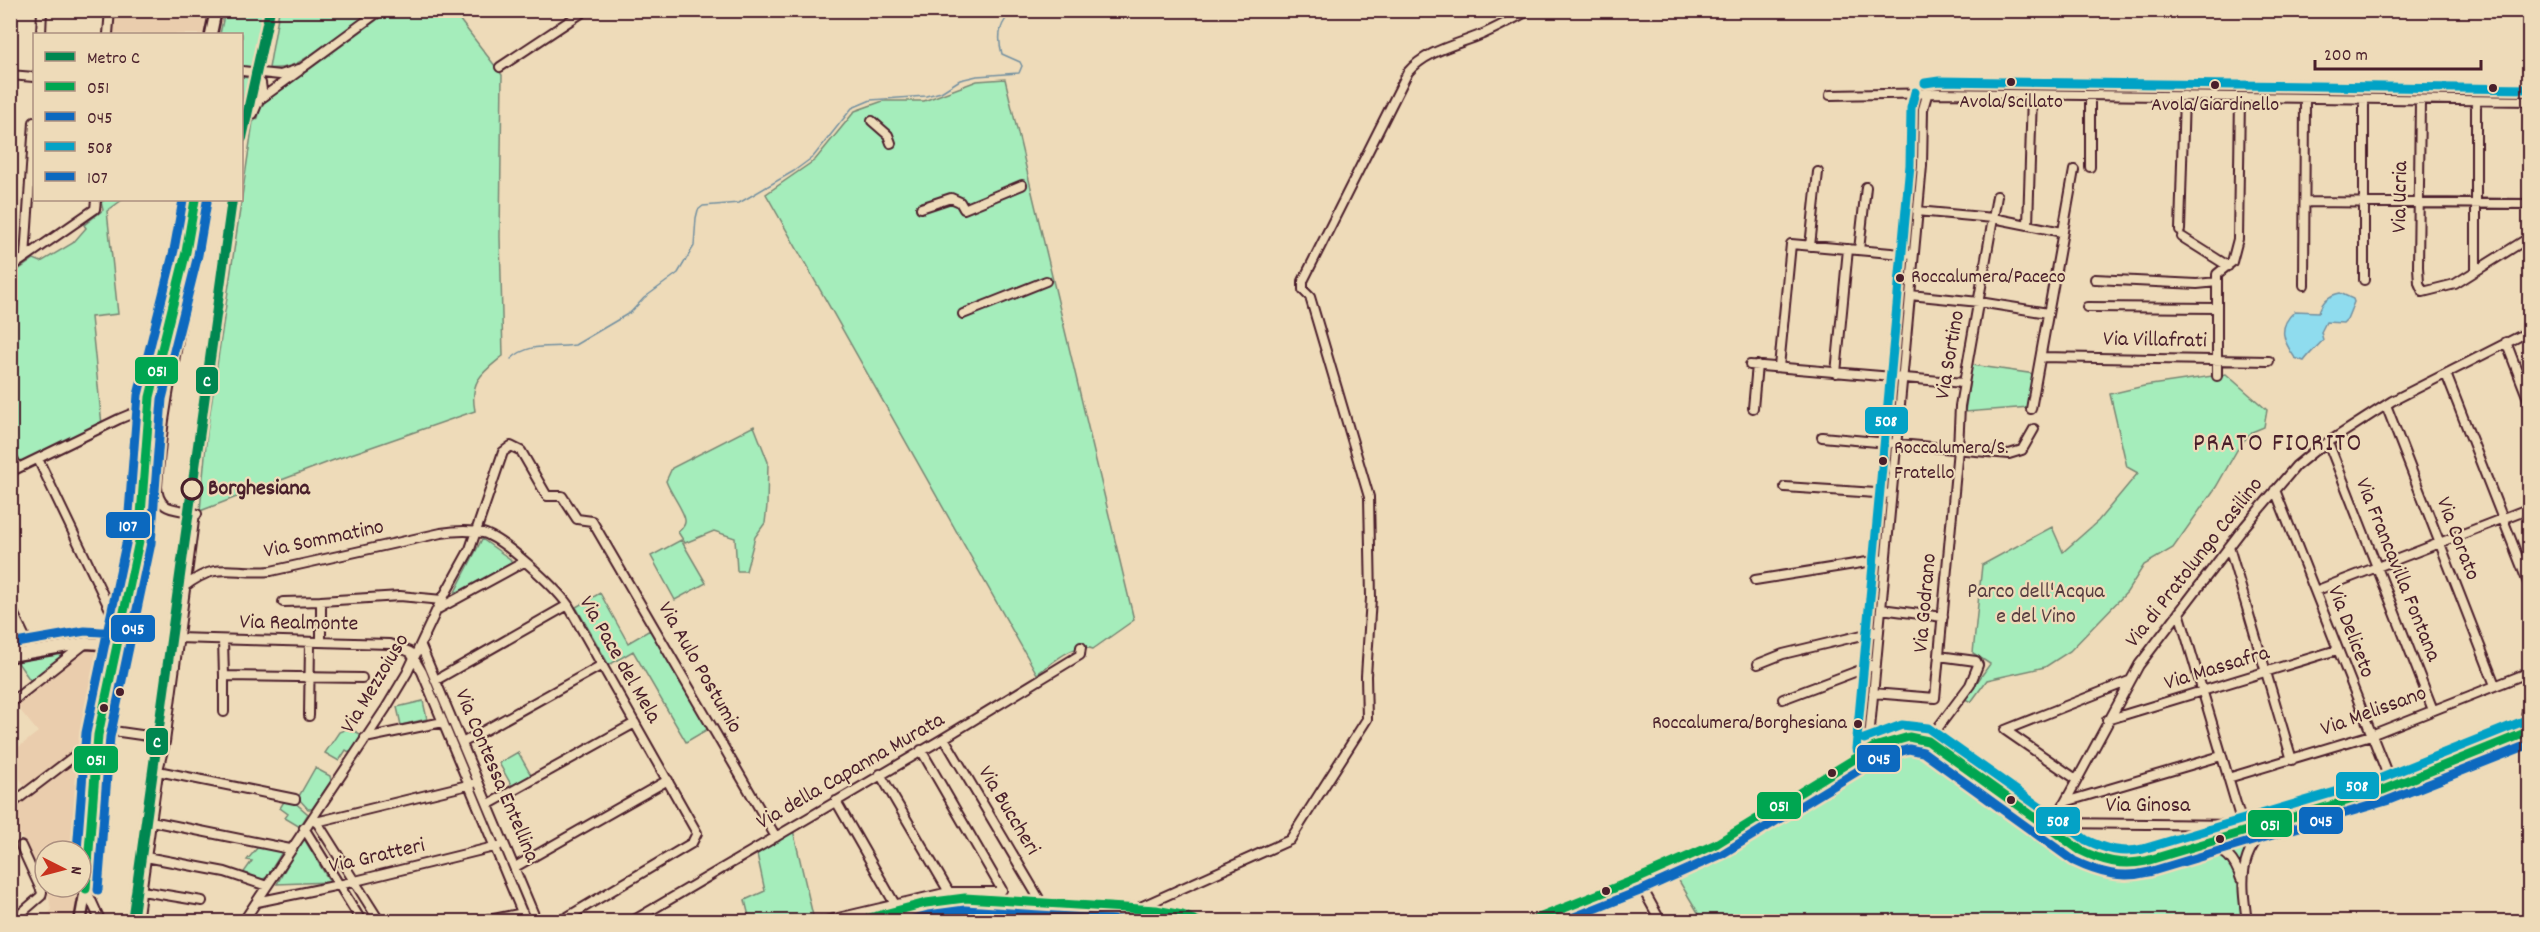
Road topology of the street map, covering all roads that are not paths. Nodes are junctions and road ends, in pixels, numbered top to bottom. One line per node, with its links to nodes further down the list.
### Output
1 (42, 10): 7 (street)
2 (110, 10): 8 (street)
3 (381, 10): 11 (street)
4 (586, 10): 10 (street)
5 (1530, 10): 219 (street)
6 (215, 15): 9 (main road)
7 (41, 33)
8 (108, 33)
9 (213, 33)
10 (500, 67)
11 (302, 68): 14 (street); 16 (street)
12 (244, 72): 14 (street); 21 (street)
13 (10, 75): 15 (street)
14 (280, 75): 16 (street)
15 (33, 77)
16 (273, 91): 21 (street)
17 (1830, 95): 18 (street)
18 (1927, 95): 19 (street); 48 (street)
19 (2032, 95): 22 (street); 50 (street)
20 (2184, 96): 22 (street); 23 (street); 58 (street)
21 (263, 97): 29 (street)
22 (2090, 97): 33 (street)
23 (2240, 97): 24 (street); 58 (street)
24 (2305, 99): 25 (street); 42 (street)
25 (2364, 99): 26 (street); 43 (street)
26 (2420, 101): 27 (street); 44 (street, Via Ucria)
27 (2476, 101): 28 (street); 45 (street)
28 (2529, 101)
29 (243, 115)
30 (872, 121): 32 (street)
31 (33, 137): 57 (street)
32 (891, 143)
33 (2090, 167)
34 (2074, 170): 51 (street)
35 (1818, 172): 53 (street)
36 (1022, 185): 47 (street)
37 (1866, 188): 55 (street)
38 (1997, 196): 49 (street, Via Sortino)
39 (96, 201): 57 (street)
40 (195, 201): 85 (main road)
41 (204, 201): 88 (street)
42 (2305, 202): 43 (street); 65 (street)
43 (2364, 203): 44 (street); 62 (street)
44 (2419, 204): 45 (street); 60 (street, Via Ucria)
45 (2476, 204): 46 (street); 60 (street)
46 (2529, 204)
47 (921, 208)
48 (1917, 211): 49 (street); 56 (street)
49 (1993, 218): 50 (street); 67 (street, Via Sortino)
50 (2028, 225): 51 (street)
51 (2062, 232): 70 (street)
52 (2529, 237): 60 (street)
53 (1810, 246): 54 (street); 77 (street)
54 (1848, 249): 55 (street); 78 (street)
55 (1859, 250): 56 (street)
56 (1914, 255): 66 (street)
57 (25, 257): 59 (street)
58 (2228, 266): 64 (street)
59 (10, 268)
60 (2476, 271)
61 (2095, 279): 64 (street)
62 (2364, 280)
63 (1046, 281): 71 (street)
64 (2217, 282): 69 (street)
65 (2304, 285)
66 (1910, 294): 67 (street); 81 (street)
67 (1979, 302): 70 (street); 82 (street, Via Sortino)
68 (2087, 307): 69 (street)
69 (2217, 308): 75 (street)
70 (2048, 313): 74 (street)
71 (963, 314)
72 (2529, 331): 73 (street, Via di Pratolungo Casilino)
73 (2506, 342): 79 (street, Via di Pratolungo Casilino); 83 (street)
74 (2041, 357): 75 (street, Via Villafrati); 87 (street)
75 (2216, 360): 76 (street, Via Villafrati); 80 (street)
76 (2268, 361)
77 (1779, 367): 78 (street); 86 (street)
78 (1836, 373): 81 (street)
79 (2446, 374): 84 (street, Via di Pratolungo Casilino); 103 (street)
80 (2217, 376)
81 (1902, 378): 82 (street); 92 (street)
82 (1964, 383): 93 (street, Via Sortino)
83 (2529, 404)
84 (2386, 405): 91 (street, Via di Pratolungo Casilino); 105 (street, Via Corato)
85 (148, 407): 95 (street); 100 (main road)
86 (1753, 408)
87 (2031, 409)
88 (164, 414): 100 (street); 111 (street)
89 (2034, 429): 93 (street)
90 (1822, 436): 92 (street)
91 (2328, 442): 98 (street, Via di Pratolungo Casilino); 109 (street, Via Francavilla Fontana)
92 (1896, 444): 93 (street); 99 (street)
93 (1958, 449): 122 (street, Via Godrano)
94 (10, 453): 96 (street)
95 (38, 459): 96 (street); 123 (street)
96 (14, 470)
97 (1785, 486): 99 (street)
98 (2275, 490): 106 (street, Via di Pratolungo Casilino); 113 (street, Via Deliceto)
99 (1891, 494): 107 (street)
100 (142, 500): 123 (main road)
101 (2529, 508): 103 (street)
102 (589, 519): 104 (street, Via Mezzoiuso); 193 (street, Via Aulo Postumio)
103 (2501, 520): 105 (street); 112 (street)
104 (477, 532): 108 (street, Via Pace del Mela); 111 (street, Via Sommatino); 114 (street, Via Mezzoiuso)
105 (2439, 543): 109 (street); 149 (street, Via Corato)
106 (2229, 547): 121 (street, Via di Pratolungo Casilino); 143 (street)
107 (1886, 559): 110 (street); 119 (street)
108 (524, 562): 117 (street, Via Pace del Mela); 120 (street)
109 (2377, 567): 113 (street); 155 (street, Via Francavilla Fontana)
110 (1755, 579)
111 (184, 586): 126 (street)
112 (2529, 588)
113 (2315, 591): 134 (street, Via Deliceto)
114 (442, 600): 115 (street); 120 (street, Via Mezzoiuso)
115 (321, 601): 116 (street); 128 (street)
116 (283, 602)
117 (568, 605): 141 (street, Via Pace del Mela); 147 (street)
118 (10, 606): 135 (street)
119 (1881, 609): 122 (street); 124 (street)
120 (437, 610): 132 (street, Via Mezzoiuso)
121 (2179, 612): 148 (street, Via di Pratolungo Casilino); 150 (street)
122 (1943, 617): 137 (street, Via Godrano)
123 (120, 621): 125 (main road); 129 (main road)
124 (1879, 631): 139 (street); 140 (street)
125 (102, 637): 129 (main road); 131 (main road)
126 (177, 638): 127 (street, Via Realmonte); 173 (street)
127 (224, 640): 130 (street, Via Realmonte); 144 (street)
128 (321, 641): 130 (street, Via Realmonte); 138 (street, Via Realmonte)
129 (118, 642): 131 (main road); 162 (main road)
130 (310, 642): 145 (street)
131 (86, 643): 135 (main road); 154 (street)
132 (421, 646): 138 (street, Via Mezzoiuso); 147 (street, Via Contessa Entellina)
133 (1081, 647): 166 (street, Via della Capanna Murata)
134 (2337, 650): 143 (street, Via Massafra); 163 (street, Via Deliceto)
135 (32, 652): 136 (main road)
136 (10, 656)
137 (1939, 656): 151 (street, Via Godrano); 167 (street)
138 (415, 658): 159 (street, Via Contessa Entellina); 165 (street, Via Mezzoiuso)
139 (1758, 664)
140 (1876, 664): 151 (street); 153 (street)
141 (602, 665): 160 (street, Via Pace del Mela); 168 (street)
142 (2529, 672): 149 (street, Via Melissano)
143 (2267, 673): 150 (street, Via Massafra); 172 (street)
144 (224, 676): 145 (street); 156 (street)
145 (310, 678): 146 (street); 157 (street)
146 (362, 678)
147 (436, 680): 168 (street, Via Contessa Entellina)
148 (2129, 681): 158 (street, Via di Pratolungo Casilino); 176 (street)
149 (2495, 685): 155 (street, Via Melissano)
150 (2202, 692): 158 (street, Via Massafra); 171 (street)
151 (1873, 693): 170 (street)
152 (2529, 694): 161 (street)
153 (1784, 699)
154 (10, 703)
155 (2433, 710): 163 (street, Via Melissano)
156 (224, 712)
157 (309, 716)
158 (2107, 720): 176 (street, Via di Pratolungo Casilino)
159 (443, 722): 165 (street); 179 (street, Via Contessa Entellina)
160 (635, 723): 177 (street, Via Pace del Mela); 184 (street)
161 (2527, 727): 180 (street)
162 (99, 734): 164 (street); 185 (street); 195 (main road)
163 (2371, 735): 172 (street, Via Melissano); 180 (street, Via Deliceto)
164 (148, 736)
165 (365, 738): 186 (street, Via Mezzoiuso)
166 (944, 738): 169 (street, Via della Capanna Murata); 216 (street, Via Buccheri)
167 (1928, 741): 170 (street); 190 (street)
168 (462, 743): 178 (street, Via Contessa Entellina)
169 (921, 750): 174 (street, Via della Capanna Murata); 211 (street)
170 (1868, 750): 206 (street)
171 (2221, 756): 175 (street); 183 (street)
172 (2292, 760): 175 (street, Via Melissano)
173 (158, 771): 181 (street); 187 (street)
174 (880, 774): 182 (street, Via della Capanna Murata); 211 (street)
175 (2228, 778): 189 (street)
176 (2076, 779): 183 (street, Via di Pratolungo Casilino)
177 (668, 780): 204 (street); 233 (street, Via Pace del Mela)
178 (479, 782): 179 (street); 184 (street, Via Contessa Entellina)
179 (469, 784): 186 (street); 199 (street, Via Contessa Entellina)
180 (2392, 786): 188 (street)
181 (295, 799)
182 (836, 801): 193 (street, Via della Capanna Murata); 218 (street)
183 (2065, 802): 190 (street, Via di Pratolungo Casilino)
184 (489, 804): 196 (street, Via Contessa Entellina)
185 (10, 805)
186 (314, 819): 191 (street, Via Mezzoiuso); 205 (street)
187 (151, 821): 201 (street); 203 (street)
188 (2272, 824): 192 (street); 200 (street)
189 (2241, 825): 190 (street, Via Ginosa); 192 (street)
190 (2052, 826): 197 (street)
191 (304, 828): 201 (street, Via Mezzoiuso); 208 (street)
192 (2240, 834): 194 (street); 200 (street)
193 (776, 837): 234 (street, Via della Capanna Murata)
194 (2228, 837): 197 (street); 202 (street)
195 (90, 839)
196 (506, 844): 199 (street, Via Gratteri); 204 (street, Via Contessa Entellina)
197 (2205, 844): 202 (street)
198 (21, 846): 223 (street)
199 (495, 847): 205 (street, Via Gratteri); 220 (street, Via Contessa Entellina)
200 (2251, 847): 207 (street)
201 (290, 849): 209 (street, Via Mezzoiuso)
202 (2227, 853): 207 (street)
203 (146, 857): 209 (street); 210 (street)
204 (515, 867): 232 (street, Via Contessa Entellina)
205 (353, 881): 208 (street, Via Gratteri); 229 (street)
206 (1638, 882): 221 (street); 239 (street); 241 (street)
207 (2243, 884): 242 (street)
208 (339, 885): 215 (street, Via Gratteri); 228 (street)
209 (267, 886): 215 (street, Via Mezzoiuso)
210 (142, 891): 214 (street); 226 (street)
211 (949, 892): 218 (street)
212 (84, 899): 224 (main road)
213 (90, 899): 225 (street)
214 (202, 901)
215 (257, 902): 227 (street, Via Mezzoiuso)
216 (1047, 904): 217 (street); 217 (street); 219 (street); 237 (street, Via Buccheri)
217 (937, 905): 218 (street); 222 (street)
218 (896, 907): 222 (street); 235 (street)
219 (1136, 909): 238 (street)
220 (523, 913): 230 (street); 231 (street, Via Contessa Entellina)
221 (1569, 918): 240 (street)
222 (879, 920): 236 (street)
223 (11, 921)
224 (81, 921)
225 (100, 921)
226 (137, 921)
227 (243, 921)
228 (362, 921)
229 (380, 921)
230 (478, 921)
231 (526, 921)
232 (537, 921)
233 (559, 921)
234 (631, 921)
235 (821, 921)
236 (852, 921)
237 (1056, 921)
238 (1200, 921)
239 (1528, 921)
240 (1552, 921)
241 (1661, 921)
242 (2247, 921)

